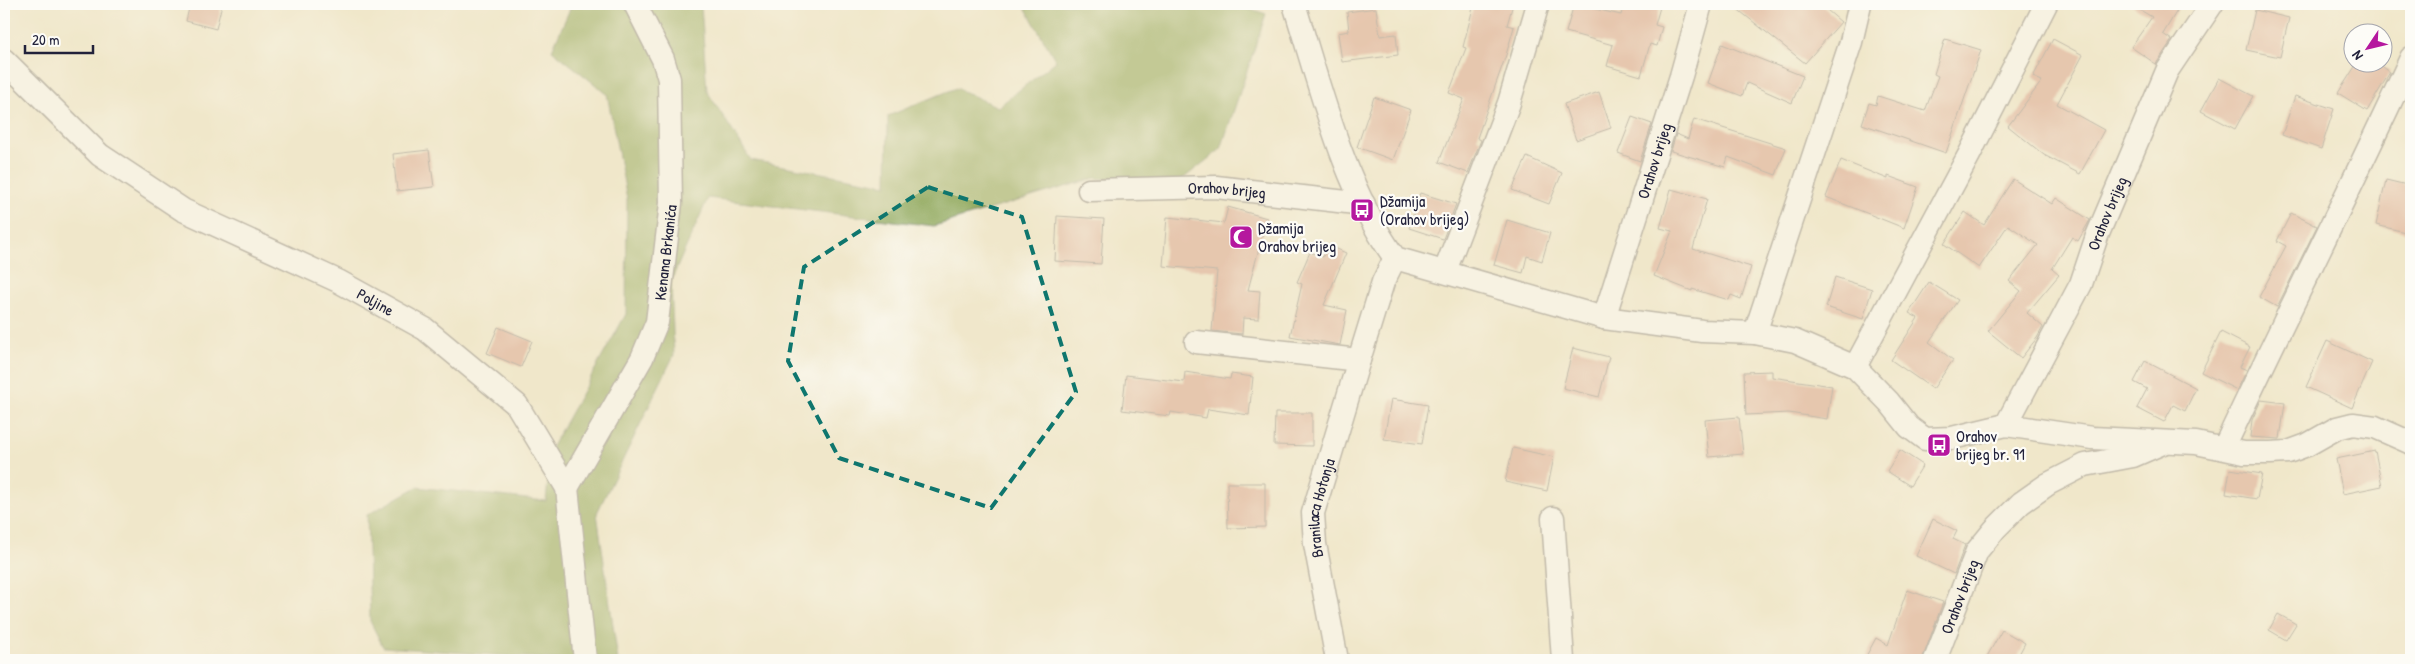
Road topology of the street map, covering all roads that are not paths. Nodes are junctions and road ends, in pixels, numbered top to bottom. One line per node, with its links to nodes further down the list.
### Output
1 (635, 4): 23 (street, Kenana Brkanića)
2 (1294, 4): 11 (street)
3 (1538, 4): 13 (street)
4 (1701, 4): 14 (street, Orahov brijeg)
5 (1860, 4): 15 (street)
6 (2046, 4): 18 (street)
7 (2212, 4): 19 (street, Orahov brijeg)
8 (2411, 58): 22 (street)
9 (4, 60): 23 (street, Poljine)
10 (1089, 190): 11 (street, Orahov brijeg)
11 (1364, 204): 12 (street)
12 (1395, 258): 13 (street); 17 (street, Branilaca Hotonja)
13 (1445, 271): 14 (street)
14 (1604, 318): 15 (street)
15 (1755, 333): 18 (street)
16 (1196, 342): 17 (street)
17 (1359, 360): 26 (street, Branilaca Hotonja)
18 (1855, 367): 19 (street)
19 (2006, 425): 20 (street)
20 (2168, 441): 22 (street); 28 (street, Orahov brijeg)
21 (2411, 443): 22 (street)
22 (2224, 448)
23 (567, 488): 25 (street, Poljine)
24 (1553, 518): 27 (street)
25 (585, 660)
26 (1337, 660)
27 (1563, 660)
28 (1935, 660)

